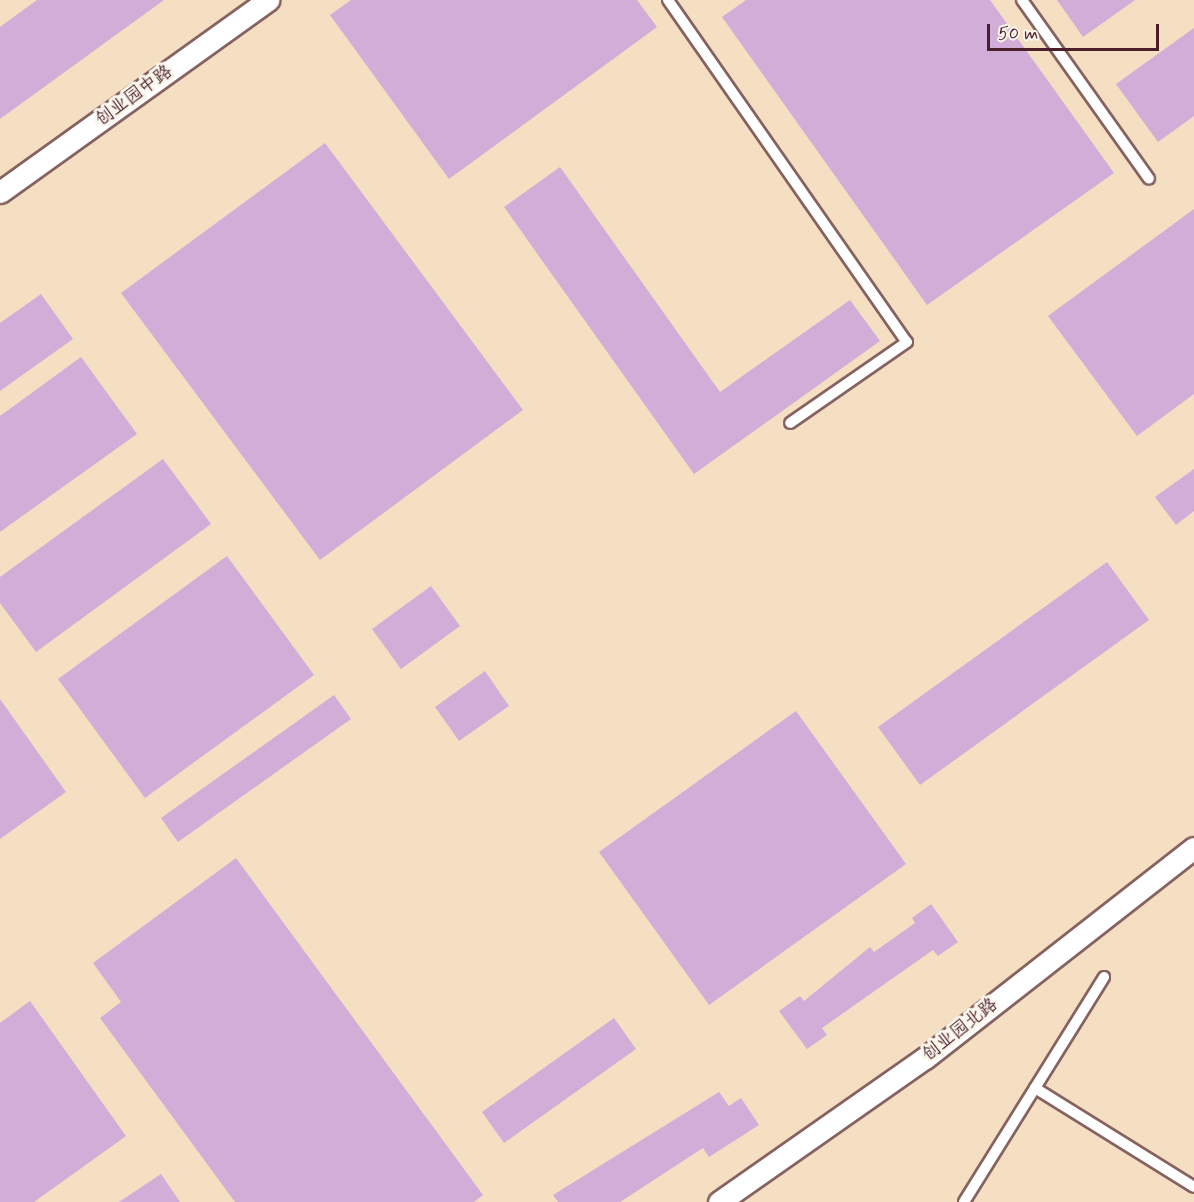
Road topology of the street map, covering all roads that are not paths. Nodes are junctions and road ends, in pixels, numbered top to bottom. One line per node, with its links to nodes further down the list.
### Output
1 (268, 0): 5 (street, 创业园中路)
2 (668, 0): 6 (lane)
3 (1022, 0): 4 (lane)
4 (1149, 179)
5 (0, 192)
6 (790, 423)
7 (1194, 848): 11 (street, 创业园北路)
8 (1104, 977): 9 (lane)
9 (1035, 1088): 10 (lane); 12 (lane)
10 (1194, 1187)
11 (719, 1202)
12 (964, 1202)

